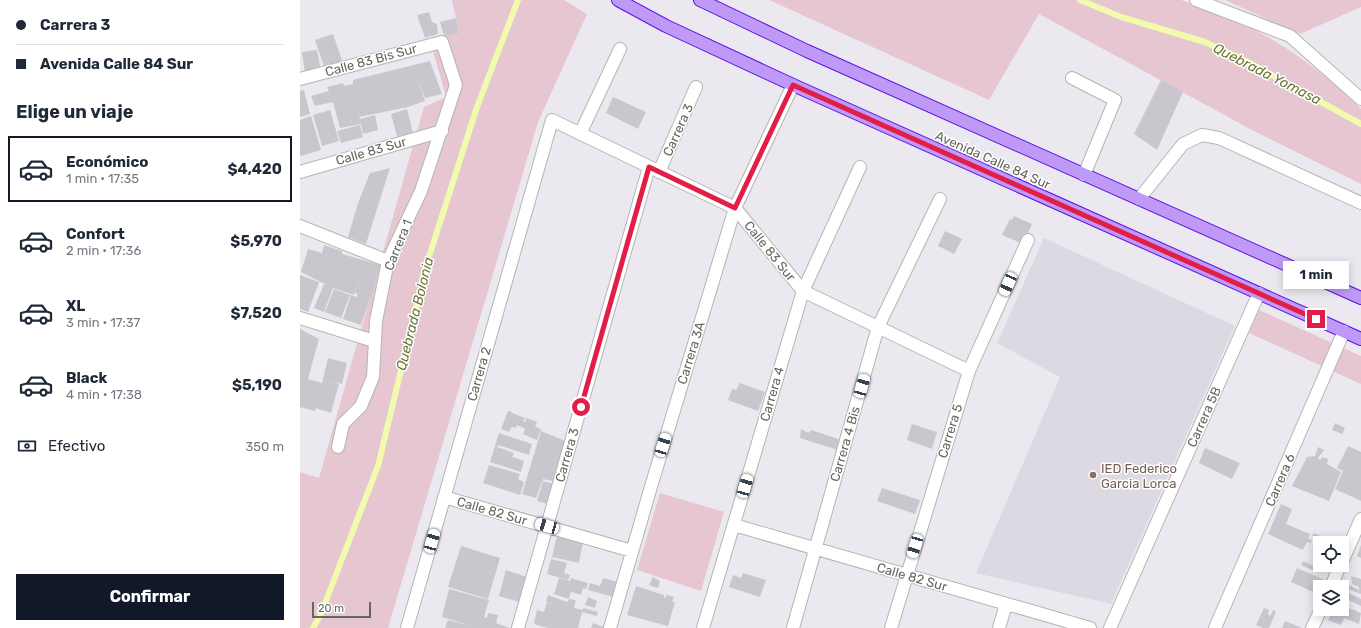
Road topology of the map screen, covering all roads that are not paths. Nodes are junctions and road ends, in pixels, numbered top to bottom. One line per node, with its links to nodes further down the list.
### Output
1 (618, 0): 8 (highway, Avenida Calle 84 Sur)
2 (700, 0): 17 (highway, Avenida Calle 84 Sur)
3 (1196, 0): 10 (street)
4 (442, 42): 7 (street, Calle 83 Bis Sur); 12 (street, Carrera 1)
5 (620, 49): 13 (street)
6 (1072, 78): 17 (street)
7 (300, 79)
8 (793, 85): 21 (street, Carrera 3A); 26 (highway, Avenida Calle 84 Sur)
9 (696, 87): 15 (street, Carrera 3)
10 (1361, 99)
11 (552, 120): 13 (street, Calle 83 Sur); 35 (street, Carrera 2)
12 (442, 131): 16 (street, Calle 83 Sur); 24 (street, Carrera 1)
13 (580, 134): 15 (street, Calle 83 Sur)
14 (860, 167): 25 (street, Carrera 4)
15 (654, 169): 21 (street, Calle 83 Sur); 38 (street, Carrera 3)
16 (300, 172)
17 (1084, 175): 19 (highway, Avenida Calle 84 Sur)
18 (940, 199): 29 (street, Carrera 4 Bis)
19 (1139, 199): 20 (street); 27 (highway, Avenida Calle 84 Sur)
20 (1361, 203)
21 (735, 208): 25 (street, Calle 83 Sur); 41 (street, Carrera 3A)
22 (300, 226): 24 (street)
23 (1028, 240): 33 (street, Carrera 5)
24 (388, 261): 32 (street, Carrera 1)
25 (802, 291): 29 (street, Calle 83 Sur); 37 (street, Carrera 4)
26 (1259, 293): 30 (highway, Avenida Calle 84 Sur); 53 (street, Carrera 5B)
27 (1361, 298)
28 (300, 318): 32 (street)
29 (878, 328): 33 (street, Calle 83 Sur); 40 (street, Carrera 4 Bis)
30 (1344, 331): 31 (highway, Avenida Calle 84 Sur); 54 (street, Carrera 6)
31 (1361, 339)
32 (374, 341): 34 (street, Carrera 1)
33 (969, 371): 42 (street, Carrera 5)
34 (338, 447)
35 (444, 497): 38 (street, Calle 82 Sur); 45 (street, Carrera 2)
36 (1361, 519): 39 (street)
37 (734, 525): 40 (street, Calle 82 Sur); 48 (street, Carrera 4)
38 (547, 526): 41 (street, Calle 82 Sur); 46 (street, Carrera 3)
39 (1349, 546)
40 (816, 549): 42 (street, Calle 82 Sur); 49 (street, Carrera 4 Bis)
41 (632, 551): 47 (street, Carrera 3A)
42 (906, 575): 43 (street, Calle 82 Sur); 50 (street, Carrera 5)
43 (1006, 604): 51 (street); 52 (street, Calle 82 Sur)
44 (1318, 616): 55 (street)
45 (407, 628)
46 (518, 628)
47 (610, 628)
48 (703, 628)
49 (793, 628)
50 (891, 628)
51 (999, 628)
52 (1090, 628)
53 (1110, 628)
54 (1215, 628)
55 (1312, 628)

